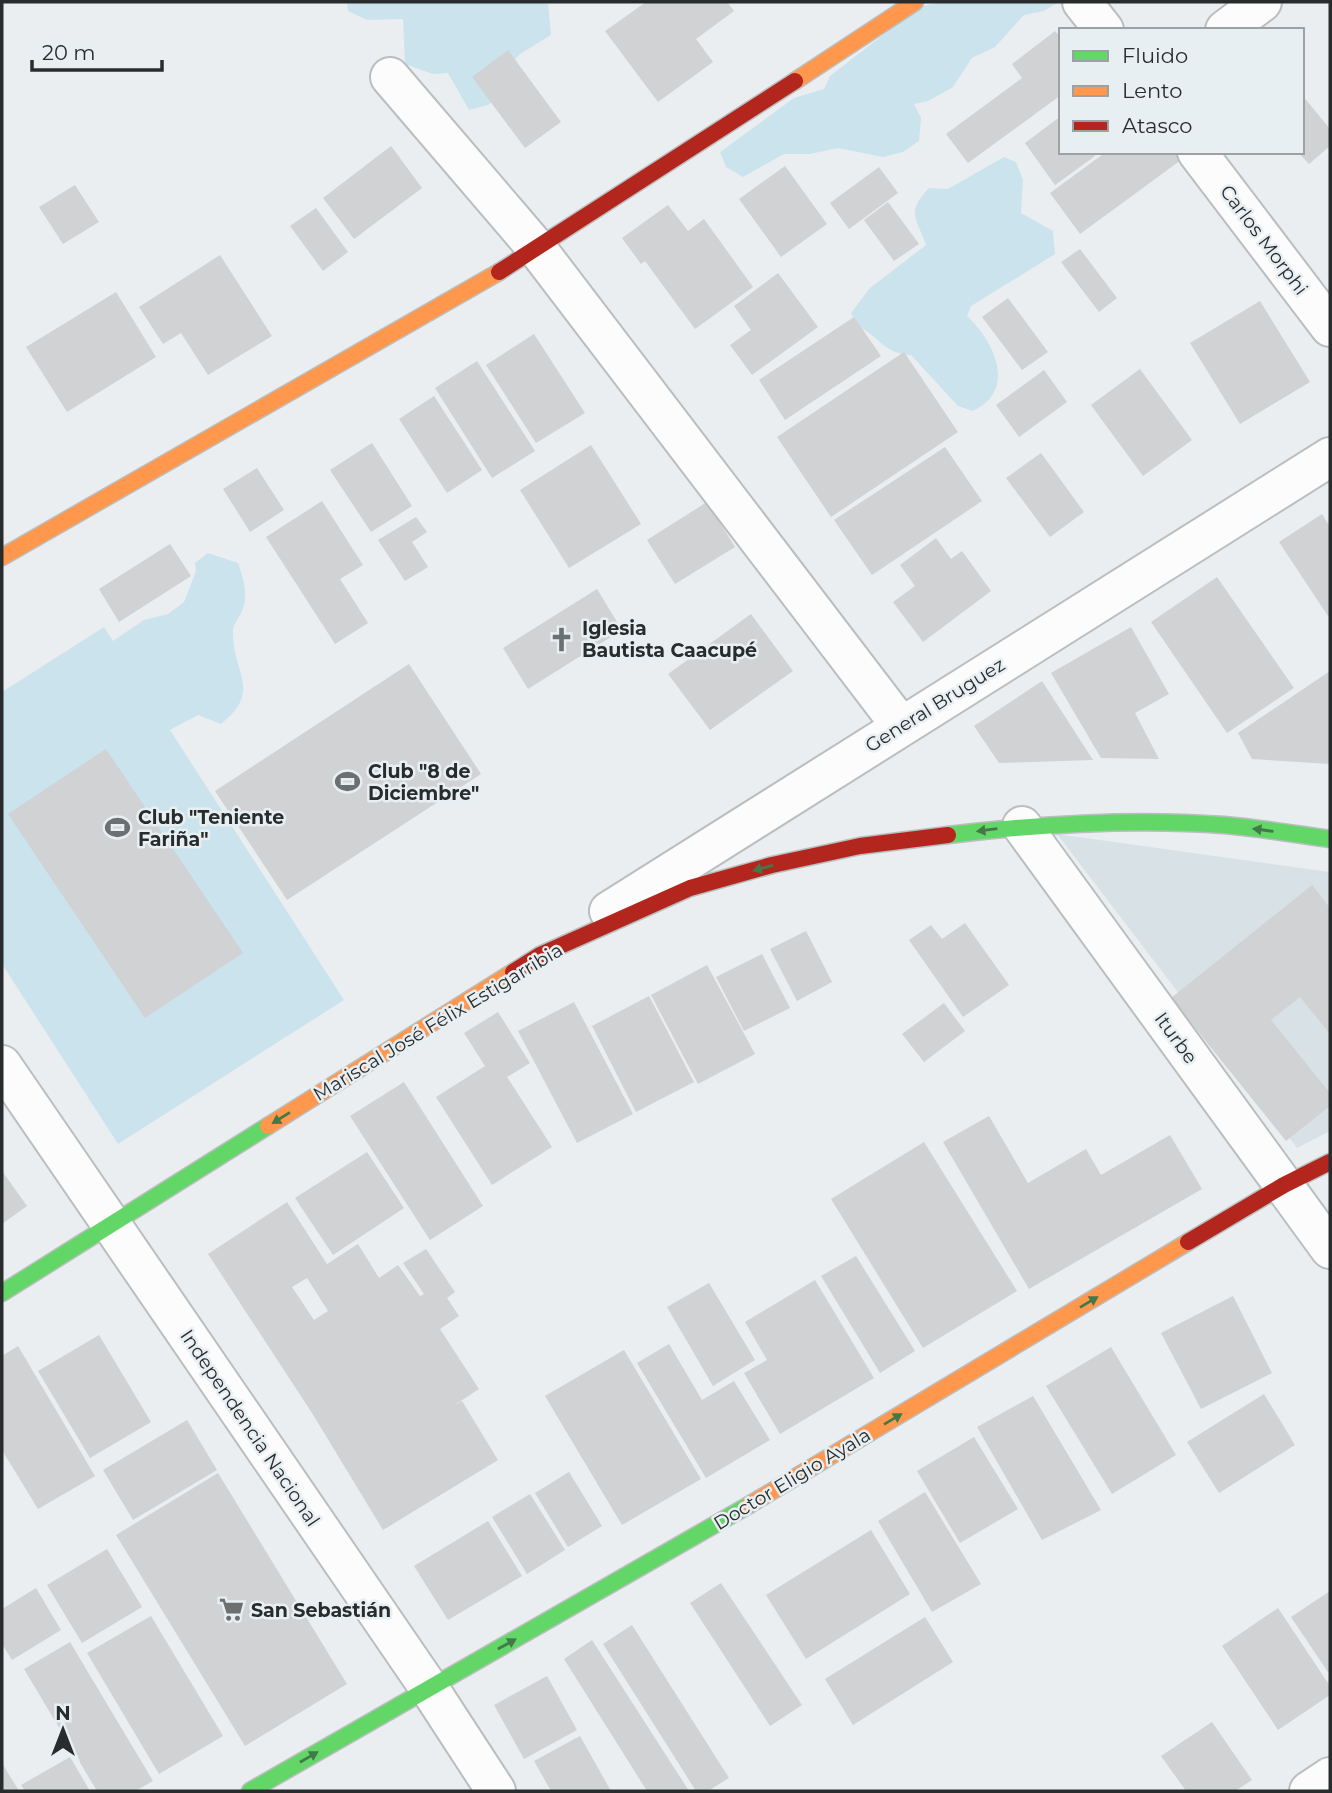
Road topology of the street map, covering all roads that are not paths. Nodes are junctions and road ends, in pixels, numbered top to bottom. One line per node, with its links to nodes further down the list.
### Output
1 (915, 2): 8 (street)
2 (1082, 2): 4 (street)
3 (1262, 2): 5 (street)
4 (1102, 28)
5 (1227, 28)
6 (390, 77): 8 (street)
7 (1199, 154): 9 (street, Carlos Morphi)
8 (538, 250): 11 (street); 12 (street)
9 (1330, 327)
10 (1330, 457): 12 (street, General Bruguez)
11 (2, 557)
12 (901, 726): 15 (street, General Bruguez)
13 (1022, 826): 14 (street, Mariscal José Félix Estigarribia, one-way to 13); 15 (street, Mariscal José Félix Estigarribia, one-way to 15); 18 (street, Iturbe)
14 (1330, 839)
15 (540, 955): 19 (street, Mariscal José Félix Estigarribia, one-way to 19)
16 (2, 1065): 19 (street, Independencia Nacional)
17 (1330, 1162): 18 (street, Doctor Eligio Ayala)
18 (1284, 1185): 20 (street, Iturbe); 22 (street, Doctor Eligio Ayala, one-way to 18)
19 (110, 1224): 21 (street, Mariscal José Félix Estigarribia); 22 (street, Independencia Nacional)
20 (1330, 1249)
21 (2, 1293)
22 (429, 1688): 24 (street, Doctor Eligio Ayala, one-way to 22); 25 (street, Independencia Nacional)
23 (1330, 1777): 26 (street)
24 (250, 1791)
25 (496, 1791)
26 (1309, 1791)

